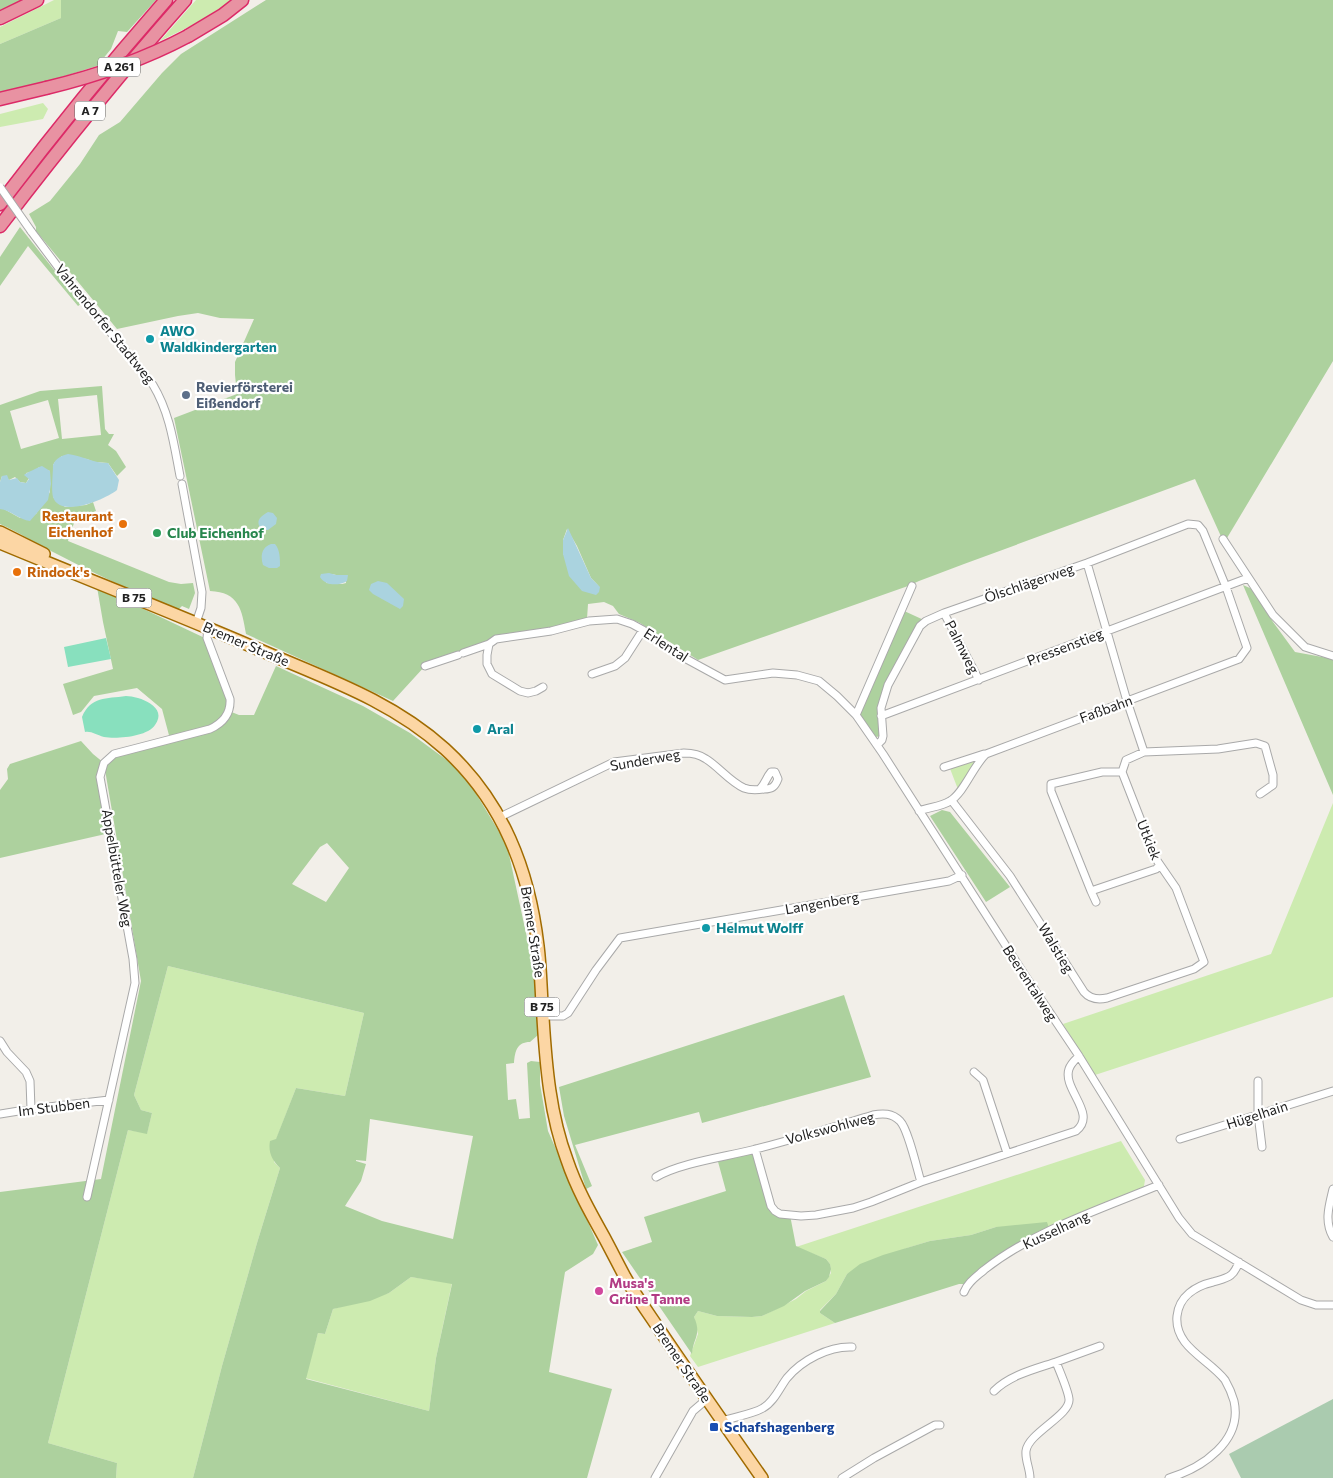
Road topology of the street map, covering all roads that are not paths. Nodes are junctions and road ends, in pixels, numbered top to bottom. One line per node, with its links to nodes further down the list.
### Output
1 (37, 0): 5 (highway)
2 (166, 0): 8 (highway, A 7)
3 (185, 0): 9 (highway, A 7)
4 (242, 0): 6 (highway, A 261, bridge)
5 (0, 18)
6 (0, 99)
7 (0, 186): 10 (street, Vahrendorfer Stadtweg, bridge)
8 (0, 204)
9 (0, 226)
10 (180, 476)
11 (182, 484): 21 (street)
12 (0, 532): 17 (main road, Bremer Straße / B 75)
13 (1223, 539): 16 (street)
14 (0, 543): 17 (main road, Bremer Straße / B 75)
15 (1087, 563): 19 (street, Ölschlägerweg); 20 (street, Ölschlägerweg); 24 (street)
16 (1248, 578): 19 (street, Pressenstieg); 26 (street)
17 (89, 580): 21 (main road, Bremer Straße / B 75)
18 (912, 586): 32 (street)
19 (1226, 587): 24 (street, Pressenstieg); 31 (street, Faßbahn)
20 (944, 613): 29 (street, Palmweg); 33 (street, Ölschlägerweg)
21 (196, 623): 22 (main road, Bremer Straße / B 75)
22 (208, 628): 43 (main road, Bremer Straße / B 75); 55 (street, Appelbütteler Weg)
23 (643, 630): 25 (street, Erlental); 28 (street); 32 (street, Erlental)
24 (1107, 631): 29 (street, Pressenstieg); 31 (street)
25 (489, 644): 27 (street, Erlental); 30 (street)
26 (1333, 656)
27 (425, 666)
28 (592, 674)
29 (979, 680): 33 (street, Pressenstieg)
30 (543, 687)
31 (1127, 701): 35 (street); 36 (street, Faßbahn)
32 (856, 716): 34 (street, Beerentalweg)
33 (881, 716): 34 (street, Ölschlägerweg)
34 (877, 745): 42 (street, Beerentalweg)
35 (1144, 752): 38 (street); 40 (street)
36 (986, 754): 37 (street, Faßbahn); 41 (street)
37 (944, 767)
38 (1122, 772): 44 (street, Utkiek); 46 (street)
39 (760, 790): 43 (street, Sunderweg)
40 (1260, 794)
41 (952, 801): 42 (street); 48 (street, Walstieg)
42 (919, 811): 45 (street, Beerentalweg)
43 (500, 817): 49 (main road, Bremer Straße / B 75)
44 (1159, 866): 46 (street); 48 (street, Utkiek)
45 (962, 875): 49 (street, Langenberg); 51 (street, Beerentalweg)
46 (1091, 891): 47 (street)
47 (1096, 902)
48 (1204, 962)
49 (542, 1016): 76 (main road, Bremer Straße / B 75)
50 (0, 1040): 56 (street)
51 (1079, 1056): 62 (street); 65 (street, Beerentalweg)
52 (974, 1072): 62 (street)
53 (1258, 1081): 58 (street)
54 (1333, 1091): 58 (street, Hügelhain)
55 (109, 1100): 56 (street, Im Stubben); 67 (street, Appelbütteler Weg)
56 (31, 1109): 57 (street, Im Stubben)
57 (0, 1114)
58 (1258, 1114): 59 (street, Hügelhain); 60 (street)
59 (1180, 1139)
60 (1262, 1147)
61 (755, 1149): 63 (street, Volkswohlweg); 64 (street, Volkswohlweg); 64 (street)
62 (1007, 1153): 64 (street)
63 (656, 1177)
64 (921, 1182)
65 (1159, 1185): 69 (street, Beerentalweg); 70 (street, Kusselhang)
66 (1333, 1189): 68 (street)
67 (87, 1197)
68 (1333, 1237)
69 (1239, 1262): 71 (street, Beerentalweg); 83 (street)
70 (964, 1292)
71 (1333, 1305)
72 (1100, 1346): 74 (street)
73 (852, 1347): 77 (street)
74 (1056, 1362): 75 (street); 82 (street)
75 (994, 1391)
76 (707, 1399): 77 (main road, Bremer Straße / B 75); 79 (street)
77 (722, 1421): 80 (main road, Bremer Straße / B 75)
78 (940, 1425): 81 (street)
79 (655, 1478)
80 (762, 1478)
81 (842, 1478)
82 (1030, 1478)
83 (1169, 1478)

